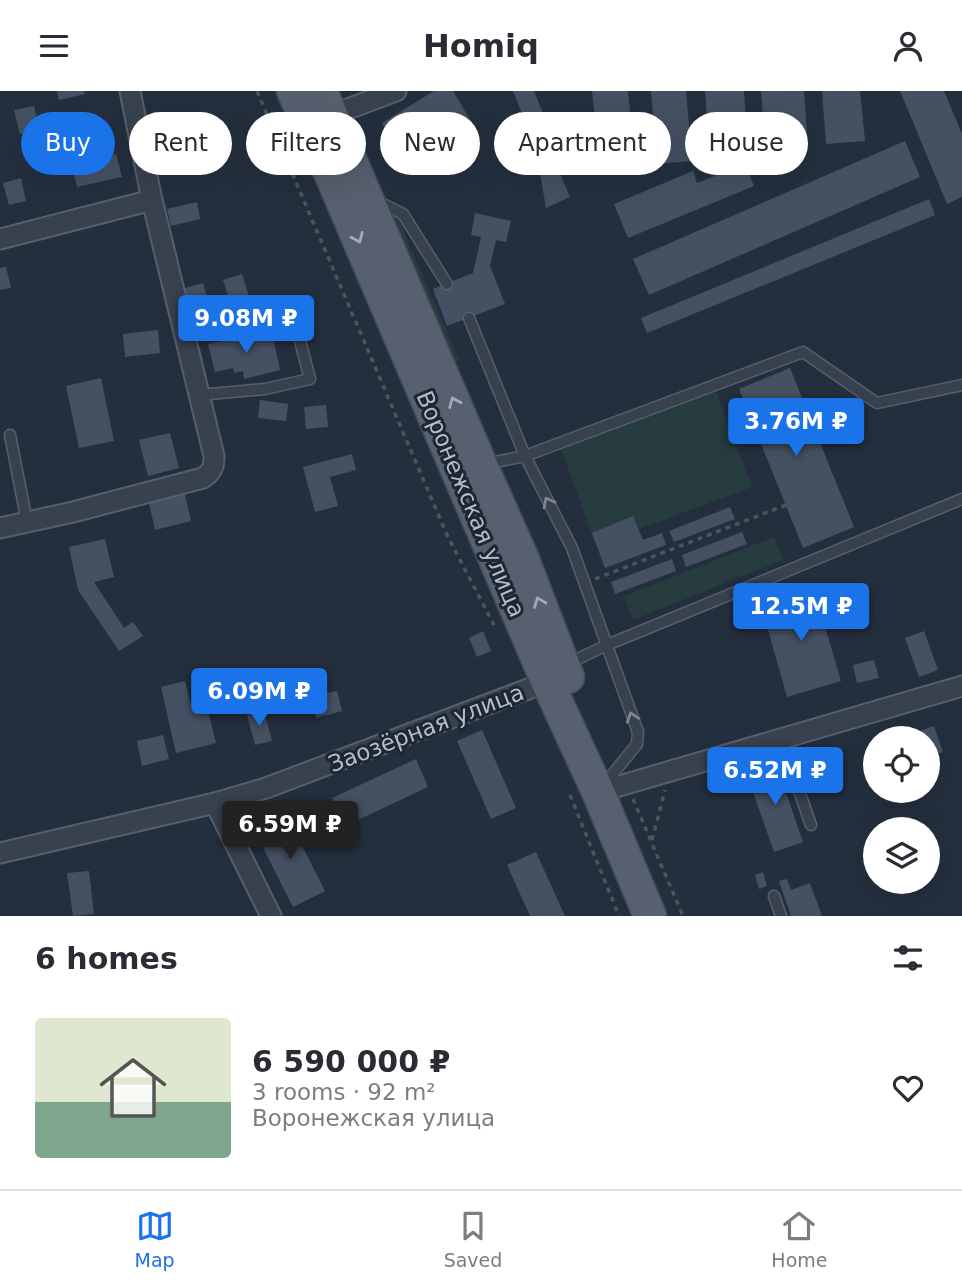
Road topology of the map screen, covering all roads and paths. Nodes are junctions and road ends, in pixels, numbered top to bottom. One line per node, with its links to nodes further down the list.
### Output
1 (130, 91): 7 (street)
2 (257, 91): 22 (path)
3 (293, 91): 5 (main road, Воронежская улица)
4 (388, 92): 5 (street)
5 (320, 110): 6 (main road, Воронежская улица); 16 (main road, Воронежская улица, one-way to 16)
6 (367, 197): 9 (lane); 16 (main road, Воронежская улица, one-way to 6)
7 (152, 200): 8 (street); 13 (street)
8 (0, 239)
9 (447, 284)
10 (469, 318): 15 (lane)
11 (298, 333): 13 (lane)
12 (962, 385): 15 (lane)
13 (199, 395): 19 (street)
14 (10, 435): 19 (lane)
15 (525, 456): 16 (lane); 21 (lane, one-way to 15)
16 (470, 470): 24 (main road, Воронежская улица)
17 (962, 499): 23 (lane)
18 (786, 505): 21 (path)
19 (27, 522): 20 (street)
20 (0, 528)
21 (585, 583): 23 (lane)
22 (497, 630)
23 (607, 645): 24 (lane); 28 (lane, one-way to 23)
24 (555, 674): 28 (main road, Воронежская улица); 30 (street, Заозёрная улица); 37 (main road, Воронежская улица)
25 (962, 686): 26 (street)
26 (781, 739): 27 (street); 31 (lane)
27 (670, 771): 28 (street); 32 (path)
28 (618, 782): 32 (path); 38 (main road, Воронежская улица)
29 (568, 790): 36 (path)
30 (215, 803): 33 (street, Заозёрная улица); 35 (street)
31 (811, 825)
32 (652, 842): 39 (path)
33 (0, 853)
34 (774, 896): 40 (lane)
35 (271, 916)
36 (619, 916)
37 (650, 916)
38 (672, 916)
39 (683, 916)
40 (781, 916)

